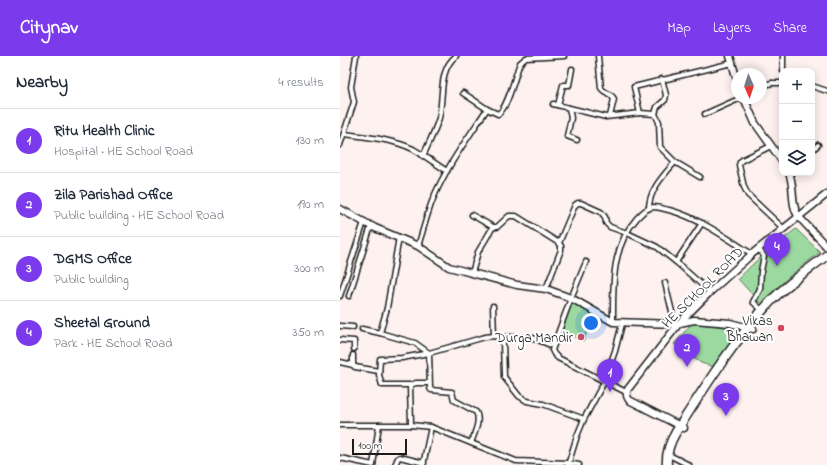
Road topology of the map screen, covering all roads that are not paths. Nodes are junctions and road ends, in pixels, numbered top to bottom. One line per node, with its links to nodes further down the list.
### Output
1 (356, 56): 28 (street)
2 (456, 56): 34 (street)
3 (564, 56): 7 (street)
4 (598, 56): 27 (street)
5 (730, 56): 8 (street)
6 (783, 56): 10 (street)
7 (543, 57): 23 (street)
8 (732, 63): 9 (street); 12 (street)
9 (733, 68)
10 (783, 68)
11 (572, 69): 21 (street)
12 (662, 80): 24 (street); 25 (street)
13 (779, 83): 14 (street)
14 (767, 84)
15 (815, 87): 16 (street)
16 (827, 91)
17 (463, 93): 23 (street)
18 (731, 103): 26 (street)
19 (553, 104): 21 (street)
20 (746, 104): 32 (street)
21 (558, 105): 22 (street)
22 (570, 108): 27 (street); 29 (street)
23 (487, 109): 37 (street)
24 (640, 113): 25 (street); 27 (street)
25 (655, 114): 36 (street)
26 (705, 114)
27 (610, 116)
28 (344, 134): 30 (street); 34 (street)
29 (577, 140)
30 (340, 144)
31 (818, 145): 33 (street)
32 (771, 146): 35 (street); 49 (street)
33 (815, 148)
34 (423, 156): 37 (street)
35 (779, 157)
36 (675, 162): 39 (street); 41 (street)
37 (447, 170): 53 (street)
38 (790, 176): 44 (street)
39 (700, 177)
40 (827, 194): 44 (street, HE SCHOOL ROAD)
41 (649, 208): 46 (street); 50 (street)
42 (340, 209): 45 (street)
43 (472, 214): 48 (street)
44 (798, 216): 49 (street, HE SCHOOL ROAD); 54 (street)
45 (364, 222): 47 (street); 65 (street)
46 (702, 223): 56 (street); 60 (street)
47 (371, 226): 51 (street); 66 (street)
48 (493, 226): 52 (street); 61 (street)
49 (783, 228): 55 (street, HE SCHOOL ROAD)
50 (626, 232): 52 (street); 60 (street); 70 (street)
51 (399, 237): 53 (street); 77 (street)
52 (559, 242): 63 (street)
53 (418, 246): 61 (street)
54 (827, 247)
55 (758, 248): 56 (street, HE SCHOOL ROAD); 69 (street)
56 (752, 254): 64 (street, HE SCHOOL ROAD)
57 (827, 255): 69 (highway)
58 (827, 260): 75 (highway)
59 (586, 262): 67 (street)
60 (676, 262): 64 (street)
61 (472, 273): 63 (street)
62 (664, 283): 71 (street)
63 (546, 290): 67 (street)
64 (710, 292): 71 (street, HE SCHOOL ROAD)
65 (340, 296)
66 (349, 296)
67 (571, 298): 70 (street); 81 (street)
68 (493, 306): 78 (street)
69 (762, 310): 75 (highway)
70 (613, 322): 72 (street)
71 (677, 323): 72 (street); 75 (street); 91 (street, HE SCHOOL ROAD)
72 (622, 324): 88 (street)
73 (340, 326): 74 (street)
74 (353, 327)
75 (751, 328): 96 (highway)
76 (362, 329): 77 (street)
77 (380, 333): 83 (street)
78 (494, 336): 79 (street); 83 (street)
79 (504, 338): 81 (street); 92 (street)
80 (340, 340): 82 (street)
81 (553, 346): 88 (street)
82 (354, 349)
83 (429, 352): 87 (street); 89 (street)
84 (353, 355): 86 (street)
85 (340, 362): 86 (street)
86 (353, 364): 87 (street)
87 (379, 371): 90 (street)
88 (604, 382): 91 (street); 92 (street)
89 (429, 383): 90 (street); 98 (street)
90 (410, 385): 95 (street)
91 (626, 392): 96 (street)
92 (584, 419): 102 (street)
93 (340, 425): 94 (street)
94 (379, 425): 95 (street); 103 (street)
95 (411, 425): 97 (street)
96 (682, 426): 99 (highway); 106 (highway)
97 (431, 427): 98 (street); 101 (street)
98 (471, 443): 102 (street)
99 (671, 456): 107 (highway); 108 (street)
100 (340, 458): 103 (street)
101 (423, 464): 104 (street)
102 (568, 464): 105 (street)
103 (373, 465)
104 (395, 465)
105 (579, 465)
106 (667, 465)
107 (671, 465)
108 (689, 465)

